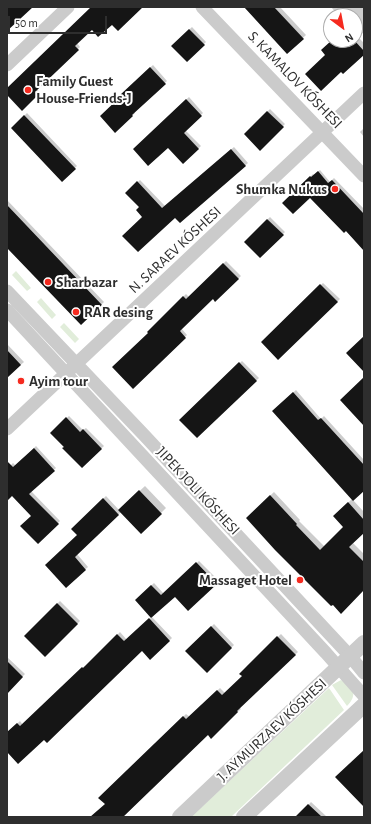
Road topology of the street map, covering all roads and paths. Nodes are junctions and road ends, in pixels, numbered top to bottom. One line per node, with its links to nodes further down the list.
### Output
1 (68, 7): 3 (street)
2 (202, 7): 5 (street, S. KAMALOV KÓSHESI)
3 (7, 64)
4 (364, 93): 5 (street, N. SARAEV KÓSHESI)
5 (322, 133): 6 (street, S. KAMALOV KÓSHESI); 9 (street, N. SARAEV KÓSHESI)
6 (364, 176)
7 (7, 291): 9 (street)
8 (7, 310): 10 (street)
9 (76, 364): 10 (street, N. SARAEV KÓSHESI); 13 (street)
10 (66, 373): 11 (street, N. SARAEV KÓSHESI); 13 (street)
11 (7, 429)
12 (364, 643): 13 (street, J. AYMURZAEV KÓSHESI)
13 (345, 662): 14 (street); 15 (street); 17 (street, J. AYMURZAEV KÓSHESI)
14 (364, 673)
15 (364, 696)
16 (364, 705): 18 (street)
17 (180, 817)
18 (244, 817)

